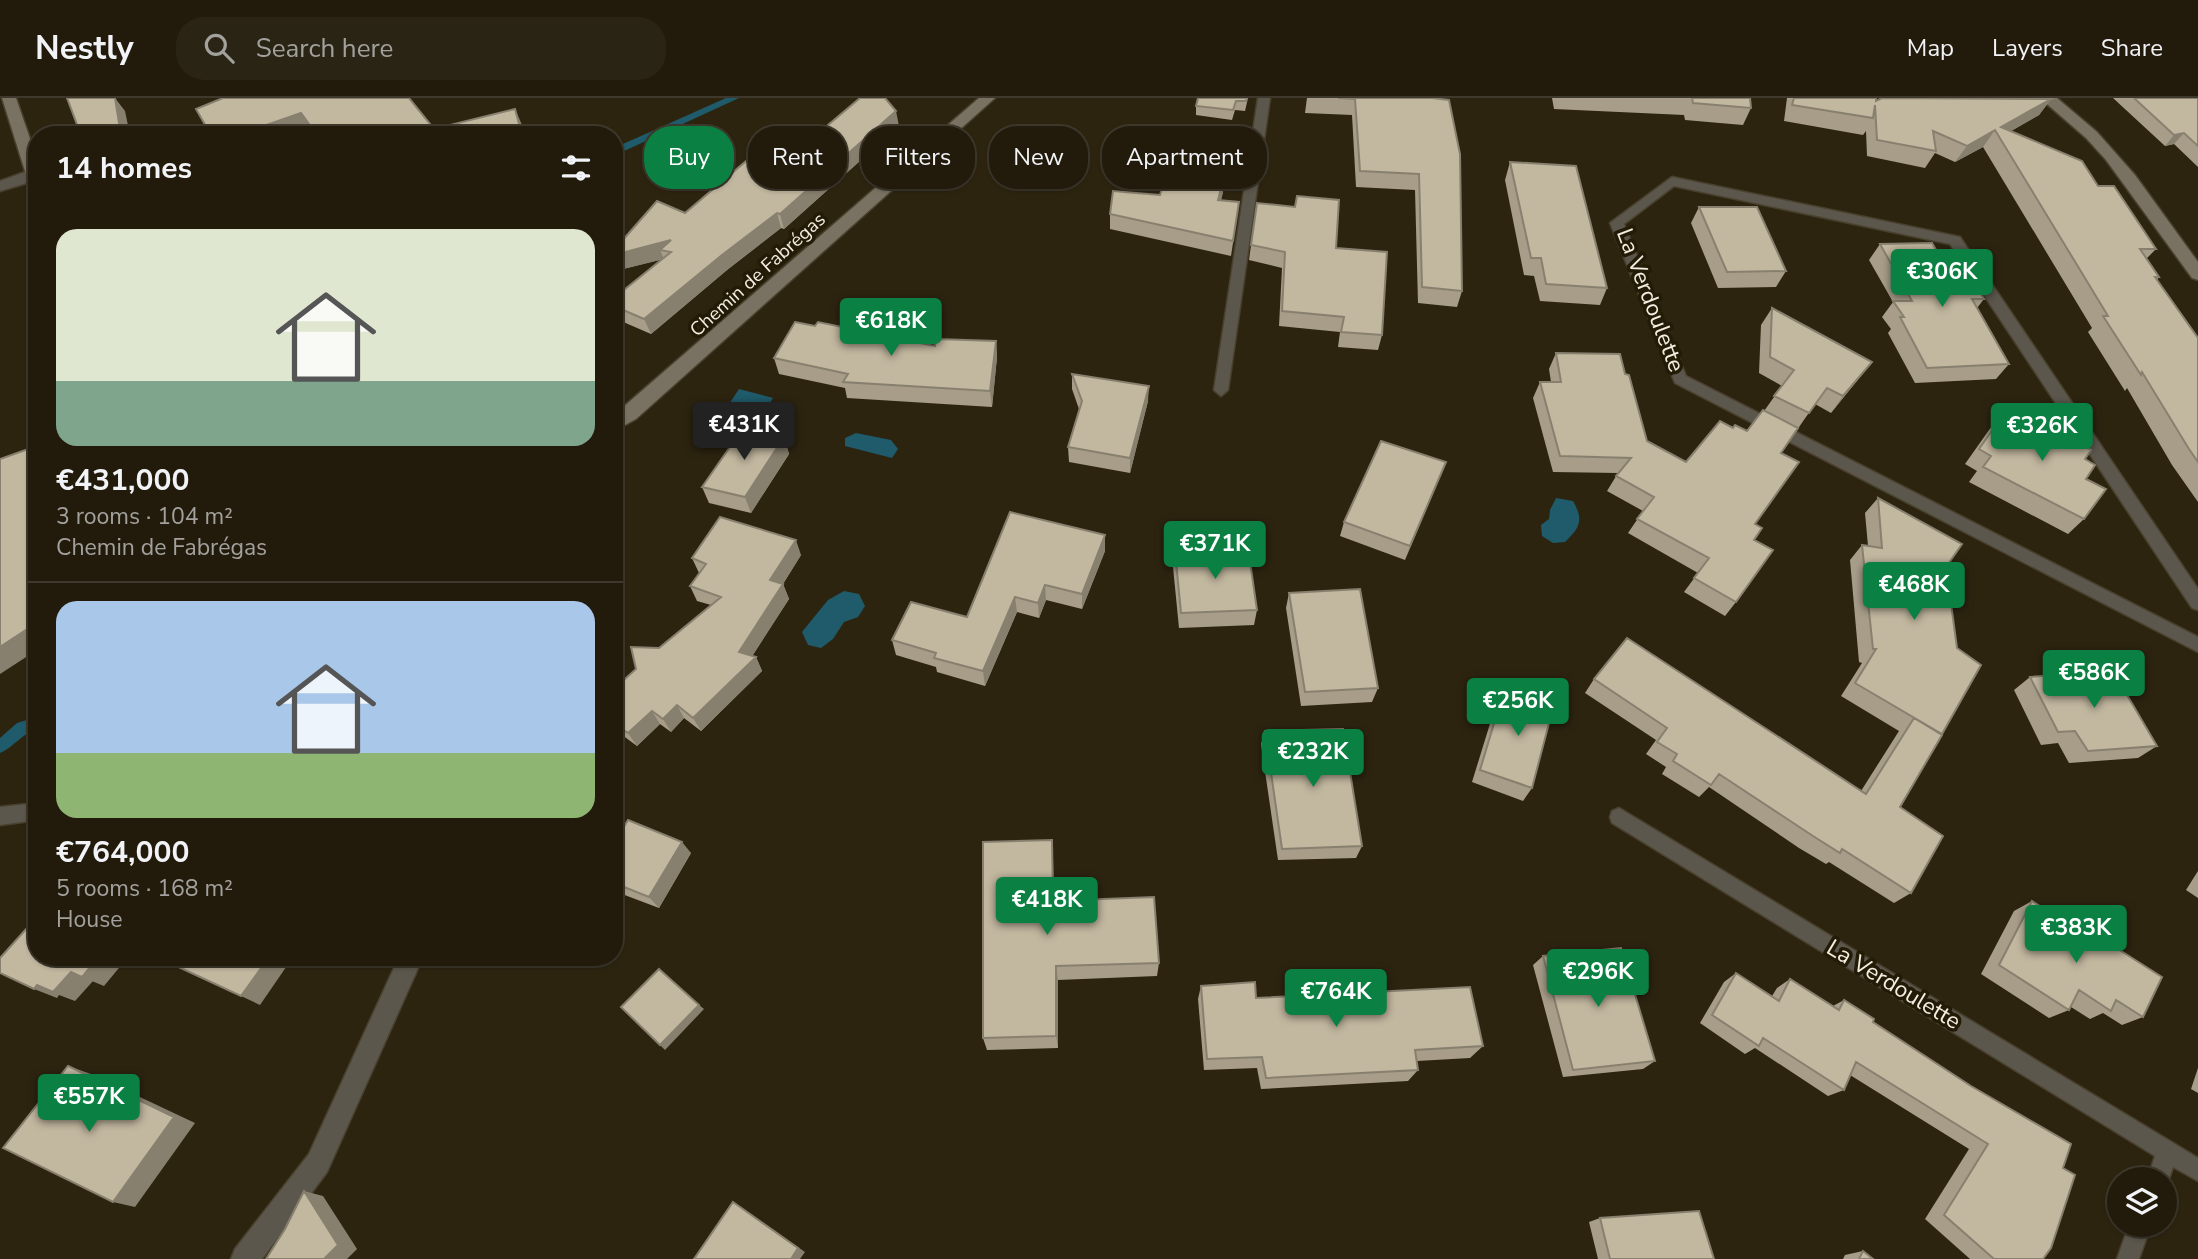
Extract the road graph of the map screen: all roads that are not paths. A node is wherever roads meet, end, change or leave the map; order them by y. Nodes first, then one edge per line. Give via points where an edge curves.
1 (9, 98) edge
2 (988, 98) edge
3 (1264, 98) edge
4 (2047, 98) edge
5 (28, 158) edge
6 (28, 181) edge
7 (0, 186) edge
8 (2198, 274) edge
9 (1220, 390) dead end
10 (623, 418) edge
11 (2198, 603) edge
12 (2198, 645) edge
13 (28, 812) edge
14 (0, 816) edge
15 (1619, 817) dead end
16 (407, 966) edge
17 (2168, 1151) junction
18 (2162, 1167) edge
19 (2198, 1170) edge
20 (2136, 1237) edge
21 (245, 1259) edge
22 (2128, 1259) edge

1 - 5 street
2 - 10 street, Chemin de Fabrégas
3 - 9 lane
4 - 8 street via 2100,141
6 - 7 street
11 - 12 lane, La Verdoulette via 1955,240 1672,181 1617,223 1680,379
13 - 14 lane
15 - 17 lane, La Verdoulette
16 - 21 street via 318,1163
17 - 18 lane
17 - 19 lane, La Verdoulette
20 - 22 lane

